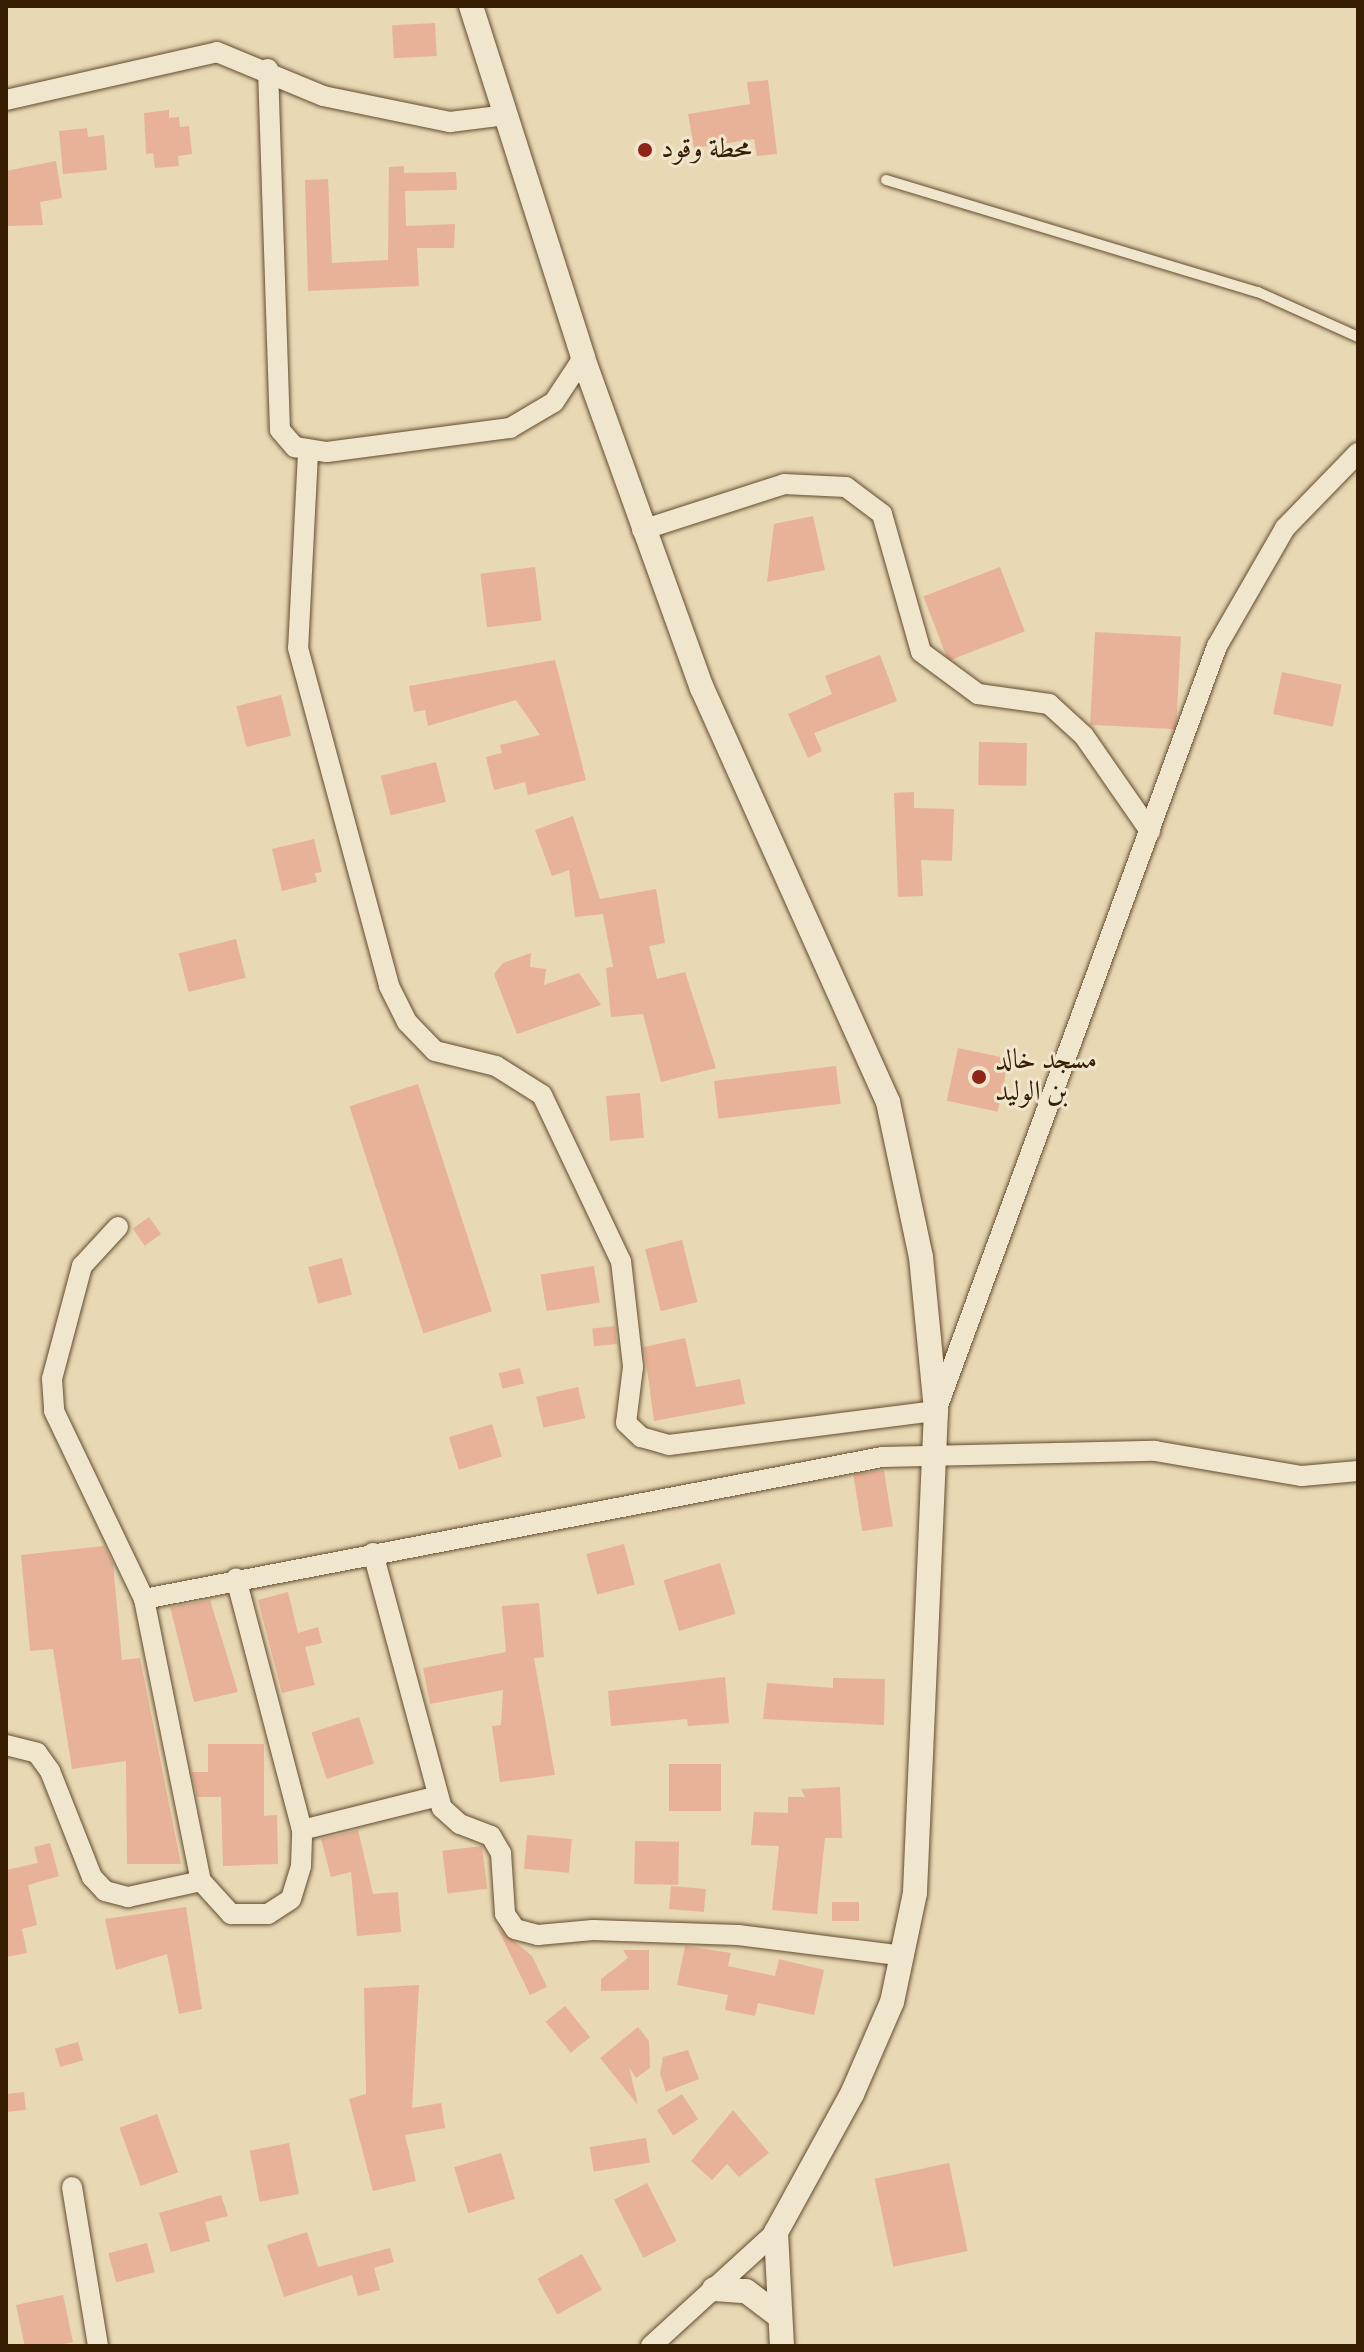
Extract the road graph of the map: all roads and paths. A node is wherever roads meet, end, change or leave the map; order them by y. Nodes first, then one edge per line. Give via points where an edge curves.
1 (471, 6) edge
2 (268, 69) junction
3 (6, 100) edge
4 (506, 115) junction
5 (886, 180) dead end
6 (1358, 337) edge
7 (583, 358) junction
8 (308, 453) junction
9 (1358, 453) edge
10 (642, 530) junction
11 (1150, 831) junction
12 (118, 1227) dead end
13 (936, 1411) junction
14 (934, 1452) junction
15 (1358, 1471) edge
16 (373, 1553) junction
17 (236, 1578) junction
18 (144, 1599) junction
19 (6, 1745) edge
20 (438, 1796) junction
21 (302, 1830) junction
22 (201, 1881) junction
23 (904, 1956) junction
24 (72, 2187) dead end
25 (776, 2232) junction
26 (714, 2289) junction
27 (778, 2315) junction
28 (98, 2346) edge
29 (651, 2346) edge
30 (782, 2346) edge

1 - 4 street
2 - 3 street via 217,52
2 - 4 street via 323,96 450,122
2 - 8 street via 280,430
4 - 7 street
5 - 6 lane via 1258,292
7 - 8 street via 554,402 532,420
7 - 10 street
8 - 13 street via 298,648 389,986 407,1022 435,1051 496,1066 542,1095 554,1117 621,1261 633,1367 626,1423 641,1437 669,1445
9 - 11 street via 1285,528 1244,591 1217,646
10 - 11 street via 784,484 846,487 882,514 921,652 978,694 1049,704 1084,736
10 - 13 street via 702,688 888,1102 921,1257
11 - 13 street
12 - 18 street via 82,1266 52,1379 54,1411
13 - 14 street
14 - 15 street via 1155,1451 1302,1476
14 - 16 street via 831,1463
14 - 23 street via 915,1893
16 - 17 street
16 - 20 street
17 - 18 street
17 - 21 street
18 - 22 street
19 - 22 street via 37,1753 50,1771 92,1877 105,1891 128,1897
20 - 21 street
20 - 23 street via 448,1815 491,1836 501,1853 505,1914 515,1929 538,1935 593,1930 738,1935
21 - 22 street via 301,1866 291,1899 268,1914 231,1914
23 - 25 street via 892,2002 852,2094
24 - 28 street
25 - 26 street
25 - 27 street
26 - 27 street via 746,2291
26 - 29 street
27 - 30 street

